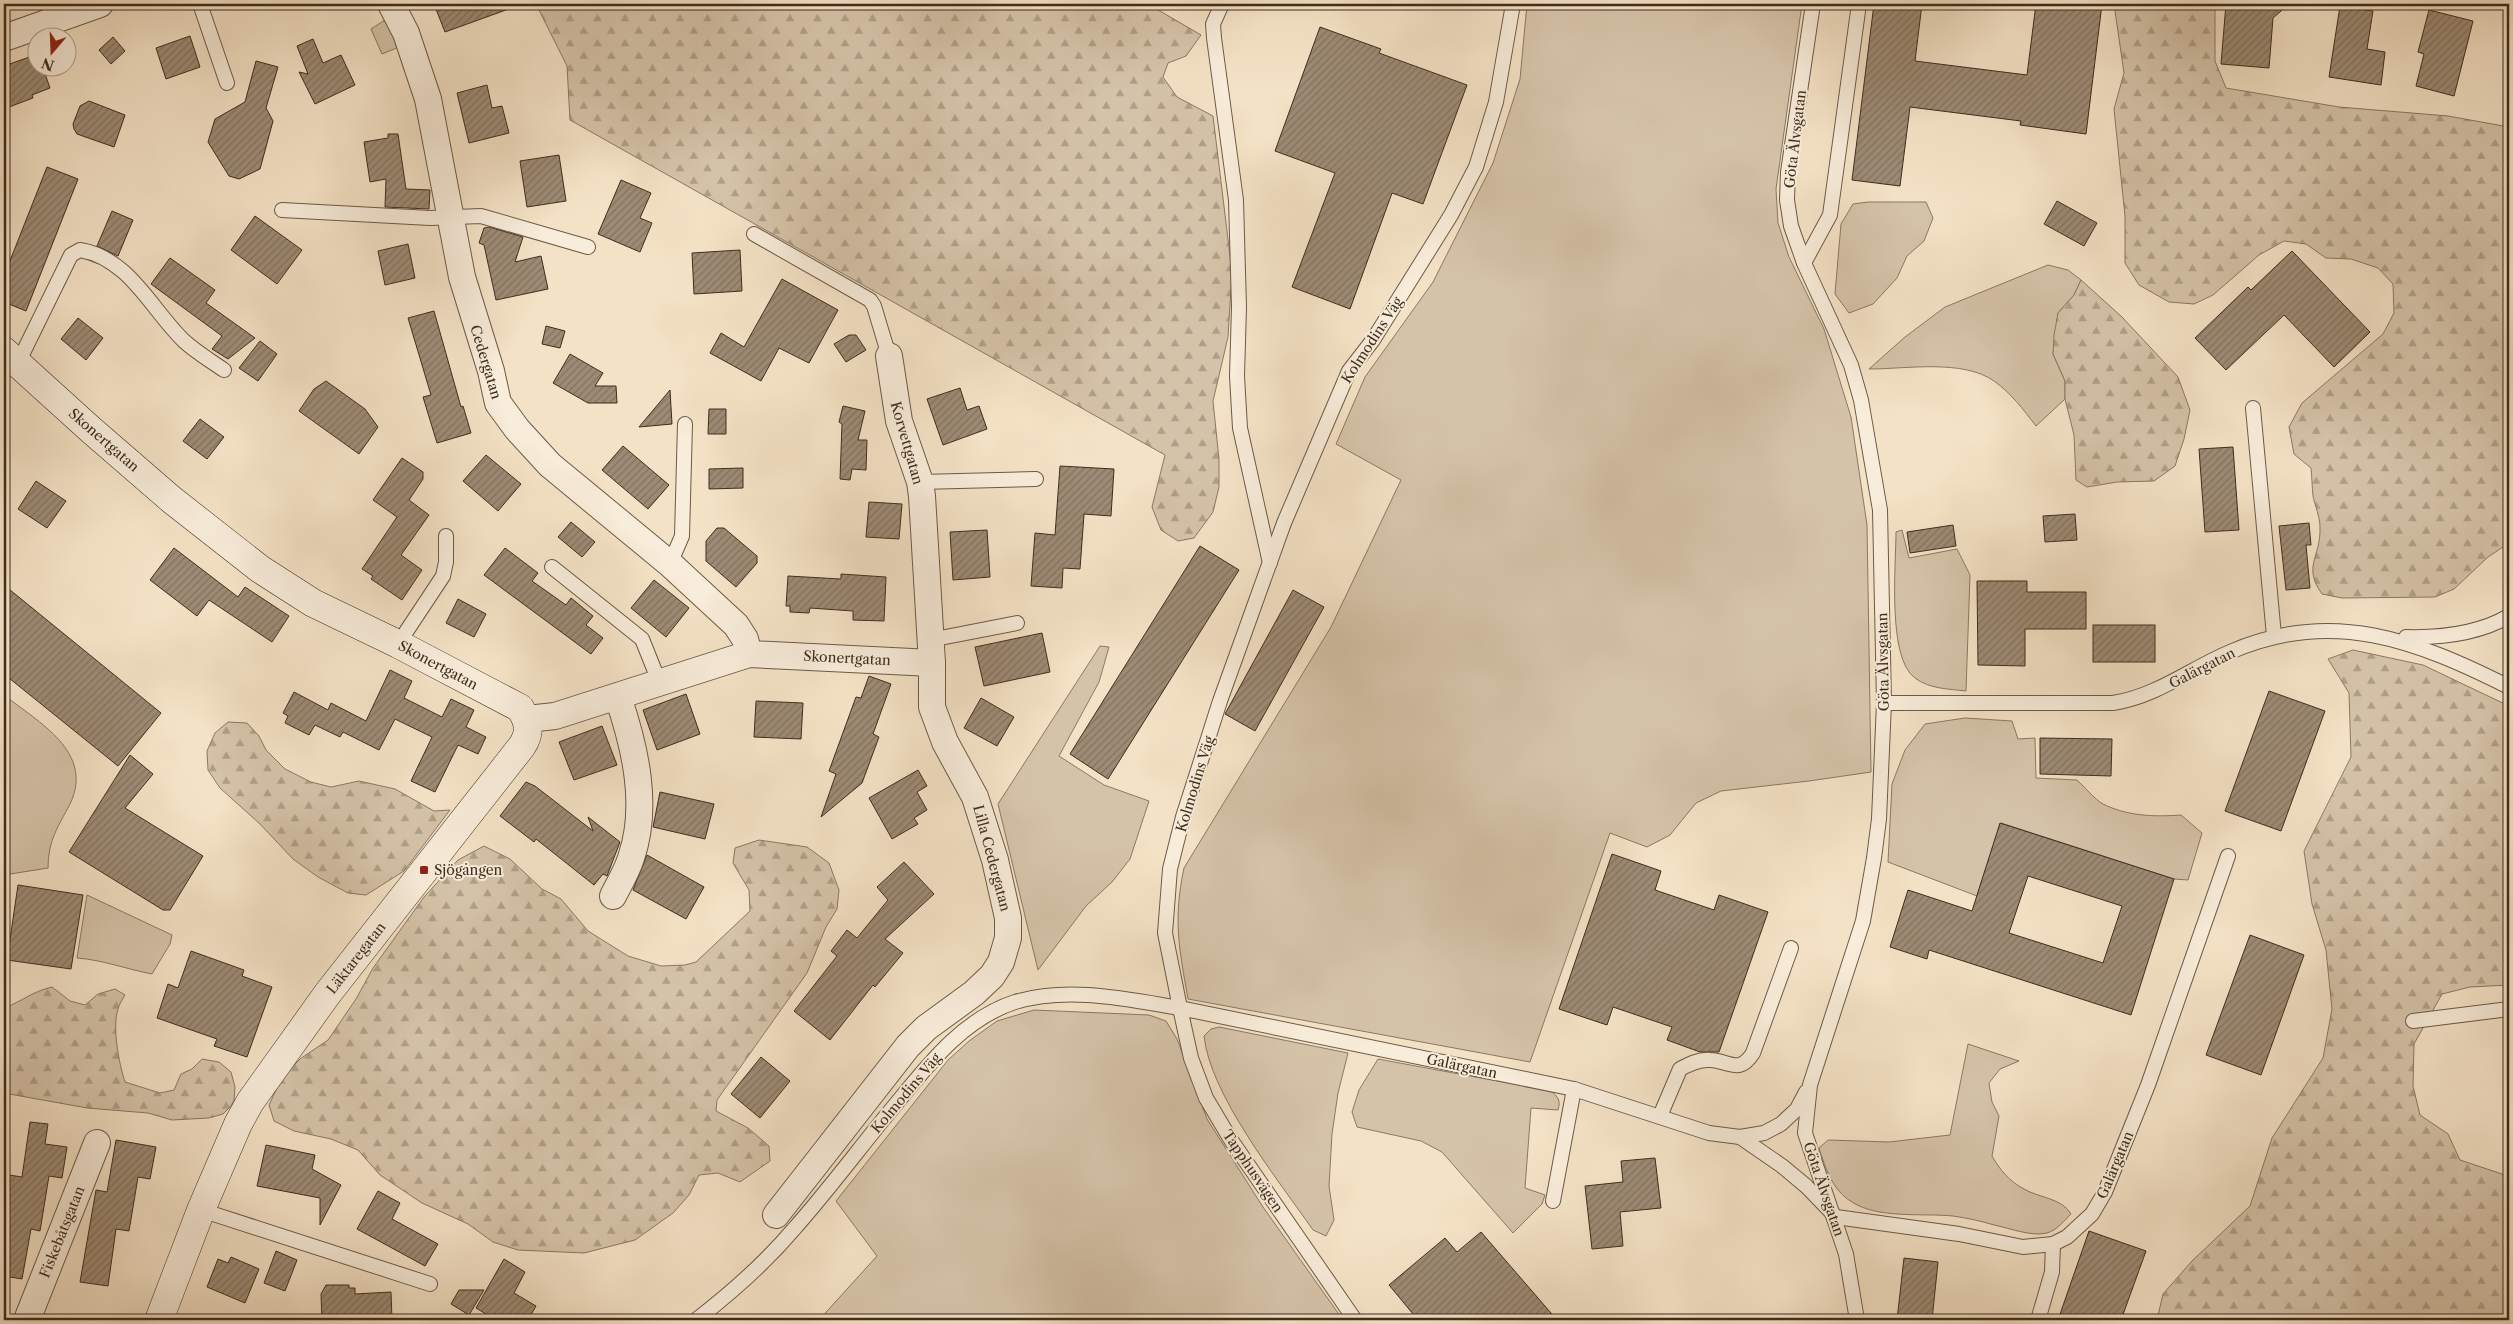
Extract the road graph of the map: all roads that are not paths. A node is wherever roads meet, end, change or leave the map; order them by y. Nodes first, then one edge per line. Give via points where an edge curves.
1 (100, 4) edge
2 (200, 4) edge
3 (391, 4) edge
4 (1222, 4) edge
5 (1513, 4) edge
6 (1813, 4) edge
7 (1859, 4) edge
8 (4, 38) edge
9 (227, 83) dead end
10 (282, 210) dead end
11 (450, 217) junction
12 (754, 234) dead end
13 (588, 247) dead end
14 (1804, 262) junction
15 (888, 356) joint
16 (11, 357) edge
17 (224, 370) dead end
18 (2253, 408) dead end
19 (686, 424) dead end
20 (1036, 479) dead end
21 (920, 482) junction
22 (446, 536) dead end
23 (670, 564) junction
24 (1270, 564) junction
25 (552, 567) dead end
26 (2509, 616) edge
27 (1017, 623) dead end
28 (2274, 636) junction
29 (2389, 637) junction
30 (398, 644) junction
31 (931, 651) junction
32 (749, 654) junction
33 (660, 684) junction
34 (2509, 687) edge
35 (618, 696) junction
36 (1884, 703) junction
37 (527, 719) junction
38 (2228, 856) dead end
39 (613, 896) dead end
40 (1791, 948) dead end
41 (1180, 1008) junction
42 (2509, 1010) edge
43 (2413, 1021) dead end
44 (1810, 1085) junction
45 (1574, 1089) junction
46 (1660, 1116) junction
47 (1740, 1137) junction
48 (97, 1143) dead end
49 (1553, 1201) dead end
50 (202, 1210) junction
51 (776, 1216) dead end
52 (1836, 1217) junction
53 (2053, 1244) junction
54 (430, 1284) dead end
55 (27, 1320) edge
56 (159, 1320) edge
57 (696, 1320) edge
58 (1355, 1320) edge
59 (1857, 1320) edge
60 (2038, 1320) edge

1 - 8 street
2 - 9 lane
3 - 11 street, Cedergatan via 406,33 428,99
4 - 24 lane via 1213,24 1236,200 1240,428
5 - 24 lane, Kolmodins Väg via 1496,102 1476,166 1427,254 1373,340 1348,371
6 - 14 lane, Göta Älvsgatan via 1788,172 1791,226
7 - 14 lane via 1830,215
10 - 11 lane
11 - 13 lane via 481,216
11 - 23 street, Cedergatan via 462,277 498,403 516,429 550,465
12 - 15 lane, Korvettgatan via 870,300
14 - 36 lane, Göta Älvsgatan via 1839,335 1861,400 1880,510
15 - 21 street, Korvettgatan via 899,421
16 - 17 lane, Skonertgatan via 71,255 80,250 98,254 120,268 184,341
16 - 30 street, Skonertgatan via 90,430 260,570 313,603
18 - 28 lane
19 - 23 lane via 682,536
20 - 21 lane
21 - 31 street, Korvettgatan
22 - 30 lane via 443,576
23 - 32 street, Cedergatan via 736,625
24 - 41 lane, Kolmodins Väg via 1220,701 1183,817 1170,870 1165,933
25 - 33 lane via 642,639
26 - 29 lane via 2488,626 2437,638
27 - 31 lane
28 - 29 lane, Galärgatan via 2348,632
28 - 36 lane, Galärgatan via 2231,651 2135,699 2113,703
29 - 34 lane, Galärgatan via 2460,662
30 - 37 street, Skonertgatan via 520,708
31 - 32 street, Skonertgatan
31 - 51 street, Lilla Cedergatan via 932,707 936,725 975,797 995,860 1008,918 1006,948 992,976 908,1046
32 - 33 street, Skonertgatan
33 - 35 street, Skonertgatan
35 - 37 street, Skonertgatan via 555,716
35 - 39 street via 631,736 640,812 631,859
36 - 44 lane, Göta Älvsgatan via 1879,819 1870,887 1857,942
37 - 50 street, Läktaregatan via 529,735 522,746 268,1074 238,1124
38 - 53 lane, Galärgatan via 2148,1085 2105,1192 2092,1214 2067,1237
40 - 46 lane via 1748,1061 1739,1066 1712,1060 1699,1061 1680,1069
41 - 45 lane, Galärgatan
41 - 57 lane, Kolmodins Väg via 1103,996 1066,995 1015,1002 985,1015 936,1055 793,1231 748,1278
41 - 58 lane, Tapphusvägen via 1191,1058 1206,1098 1231,1140
42 - 43 lane
44 - 47 lane, Galärgatan via 1797,1109 1781,1124 1764,1133
44 - 52 lane, Göta Älvsgatan via 1805,1134
45 - 46 lane, Galärgatan
45 - 49 lane
46 - 47 lane, Galärgatan via 1709,1134
47 - 52 lane, Galärgatan via 1806,1186
48 - 55 street, Fiskebåtsgatan
50 - 54 lane
50 - 56 street, Läktaregatan
52 - 53 lane, Galärgatan via 1959,1234 2023,1247
52 - 59 lane, Göta Älvsgatan
53 - 60 lane via 2052,1272

